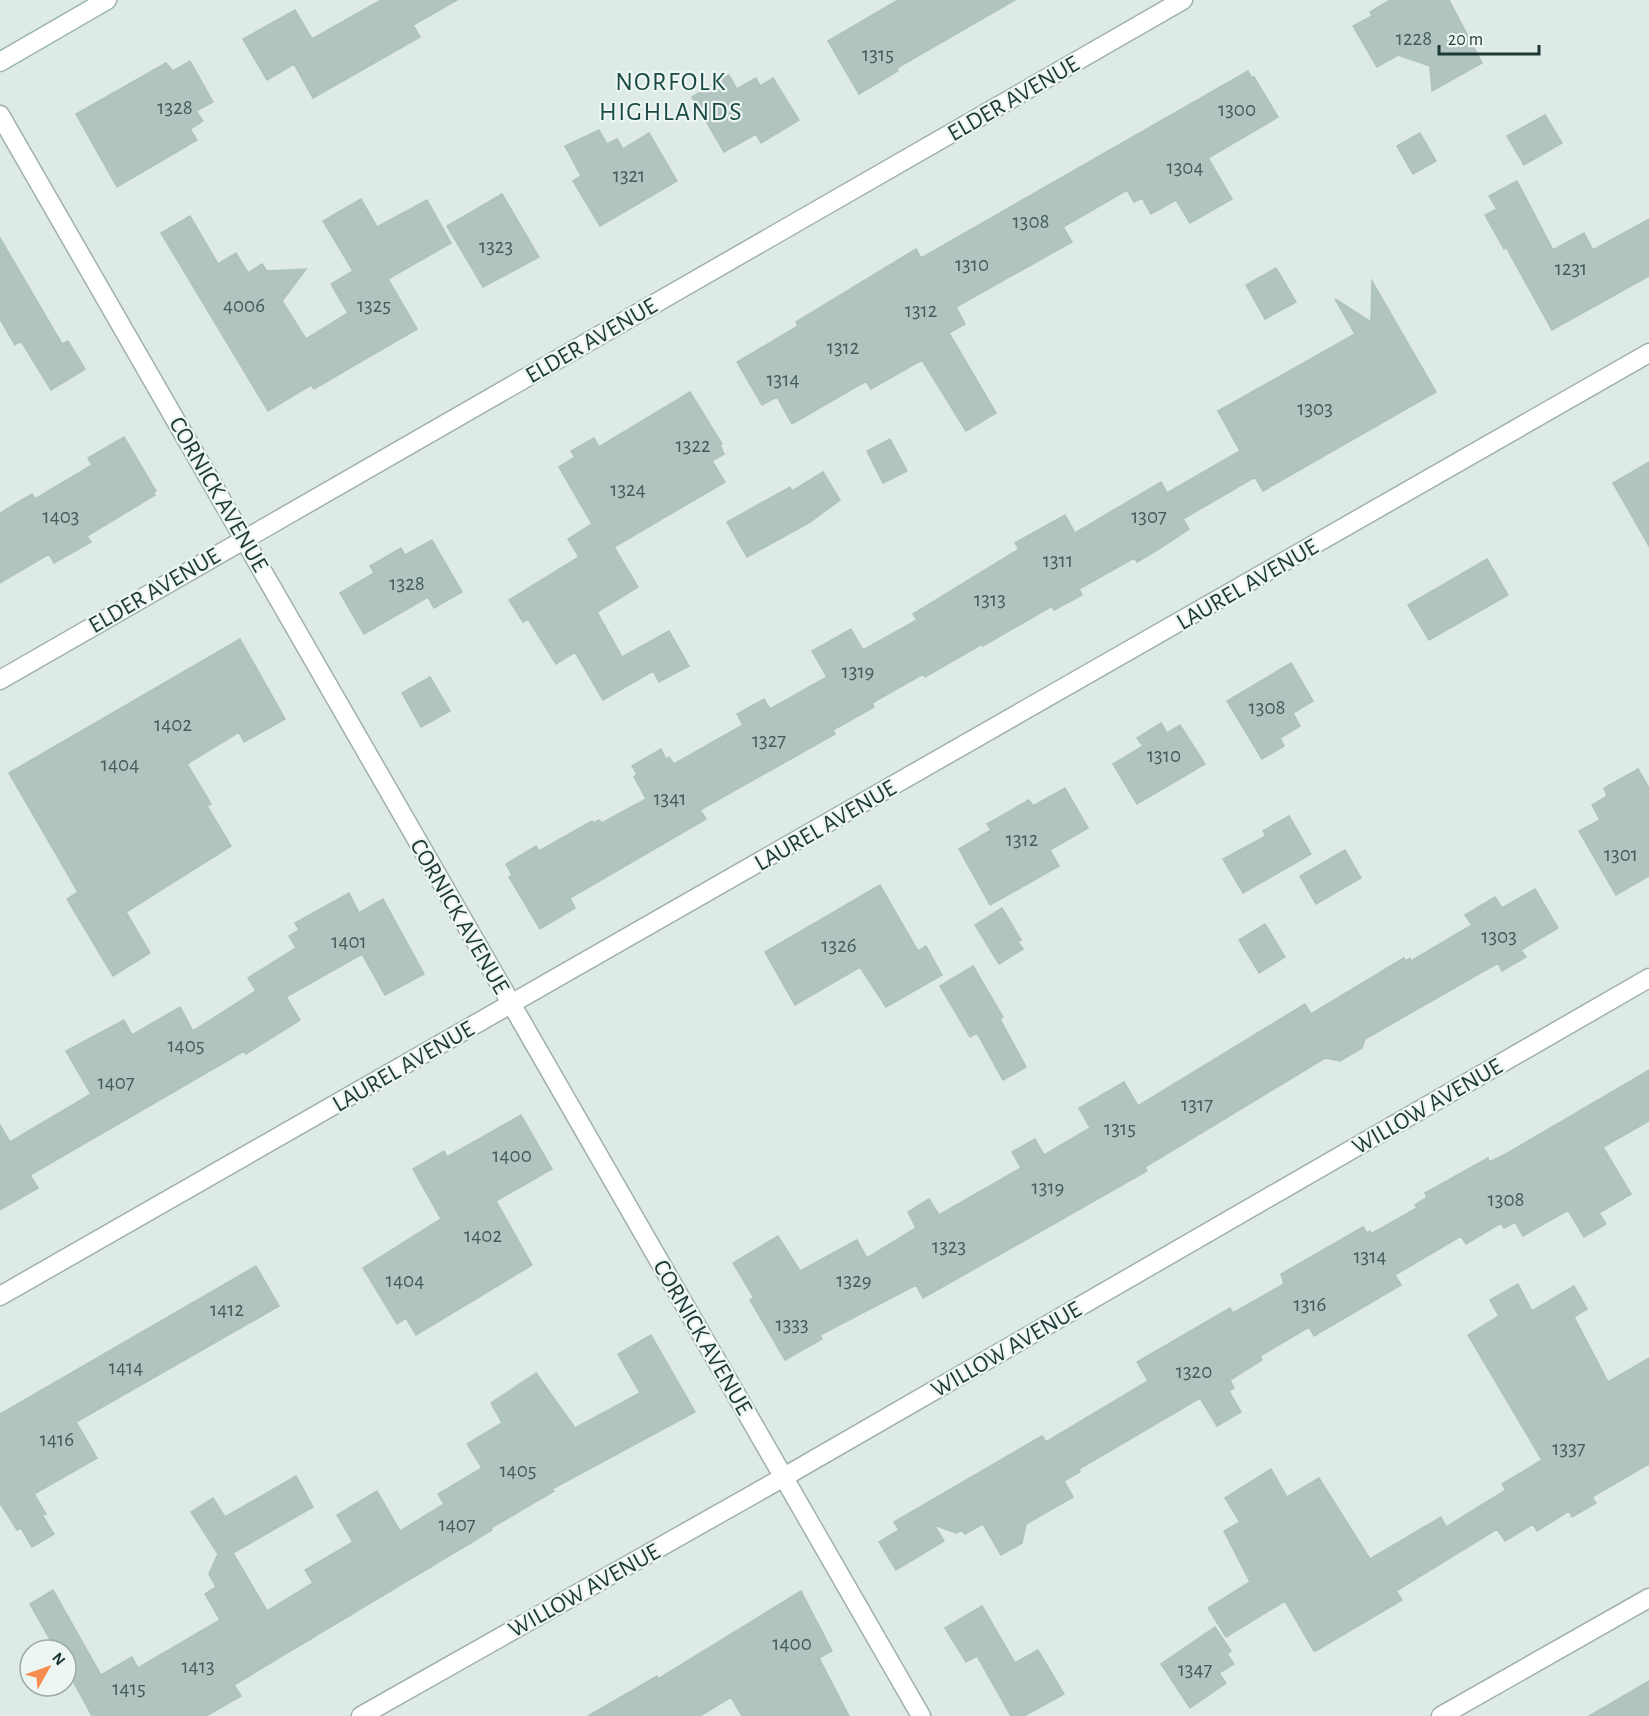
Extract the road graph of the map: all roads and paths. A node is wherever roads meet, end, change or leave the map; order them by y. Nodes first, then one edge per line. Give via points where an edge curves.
1 (107, 0) edge
2 (1183, 0) edge
3 (0, 62) edge
4 (0, 115) edge
5 (1649, 353) edge
6 (245, 539) junction
7 (0, 680) edge
8 (1649, 978) edge
9 (510, 1004) junction
10 (0, 1296) edge
11 (784, 1477) junction
12 (1649, 1598) edge
13 (361, 1716) edge
14 (921, 1716) edge
15 (1441, 1716) edge

1 - 3 street
2 - 6 street, ELDER AVENUE
4 - 6 street, CORNICK AVENUE
5 - 9 street, LAUREL AVENUE
6 - 7 street, ELDER AVENUE
6 - 9 street, CORNICK AVENUE
8 - 11 street, WILLOW AVENUE
9 - 10 street, LAUREL AVENUE
9 - 11 street, CORNICK AVENUE
11 - 13 street, WILLOW AVENUE
11 - 14 street, CORNICK AVENUE
12 - 15 street

